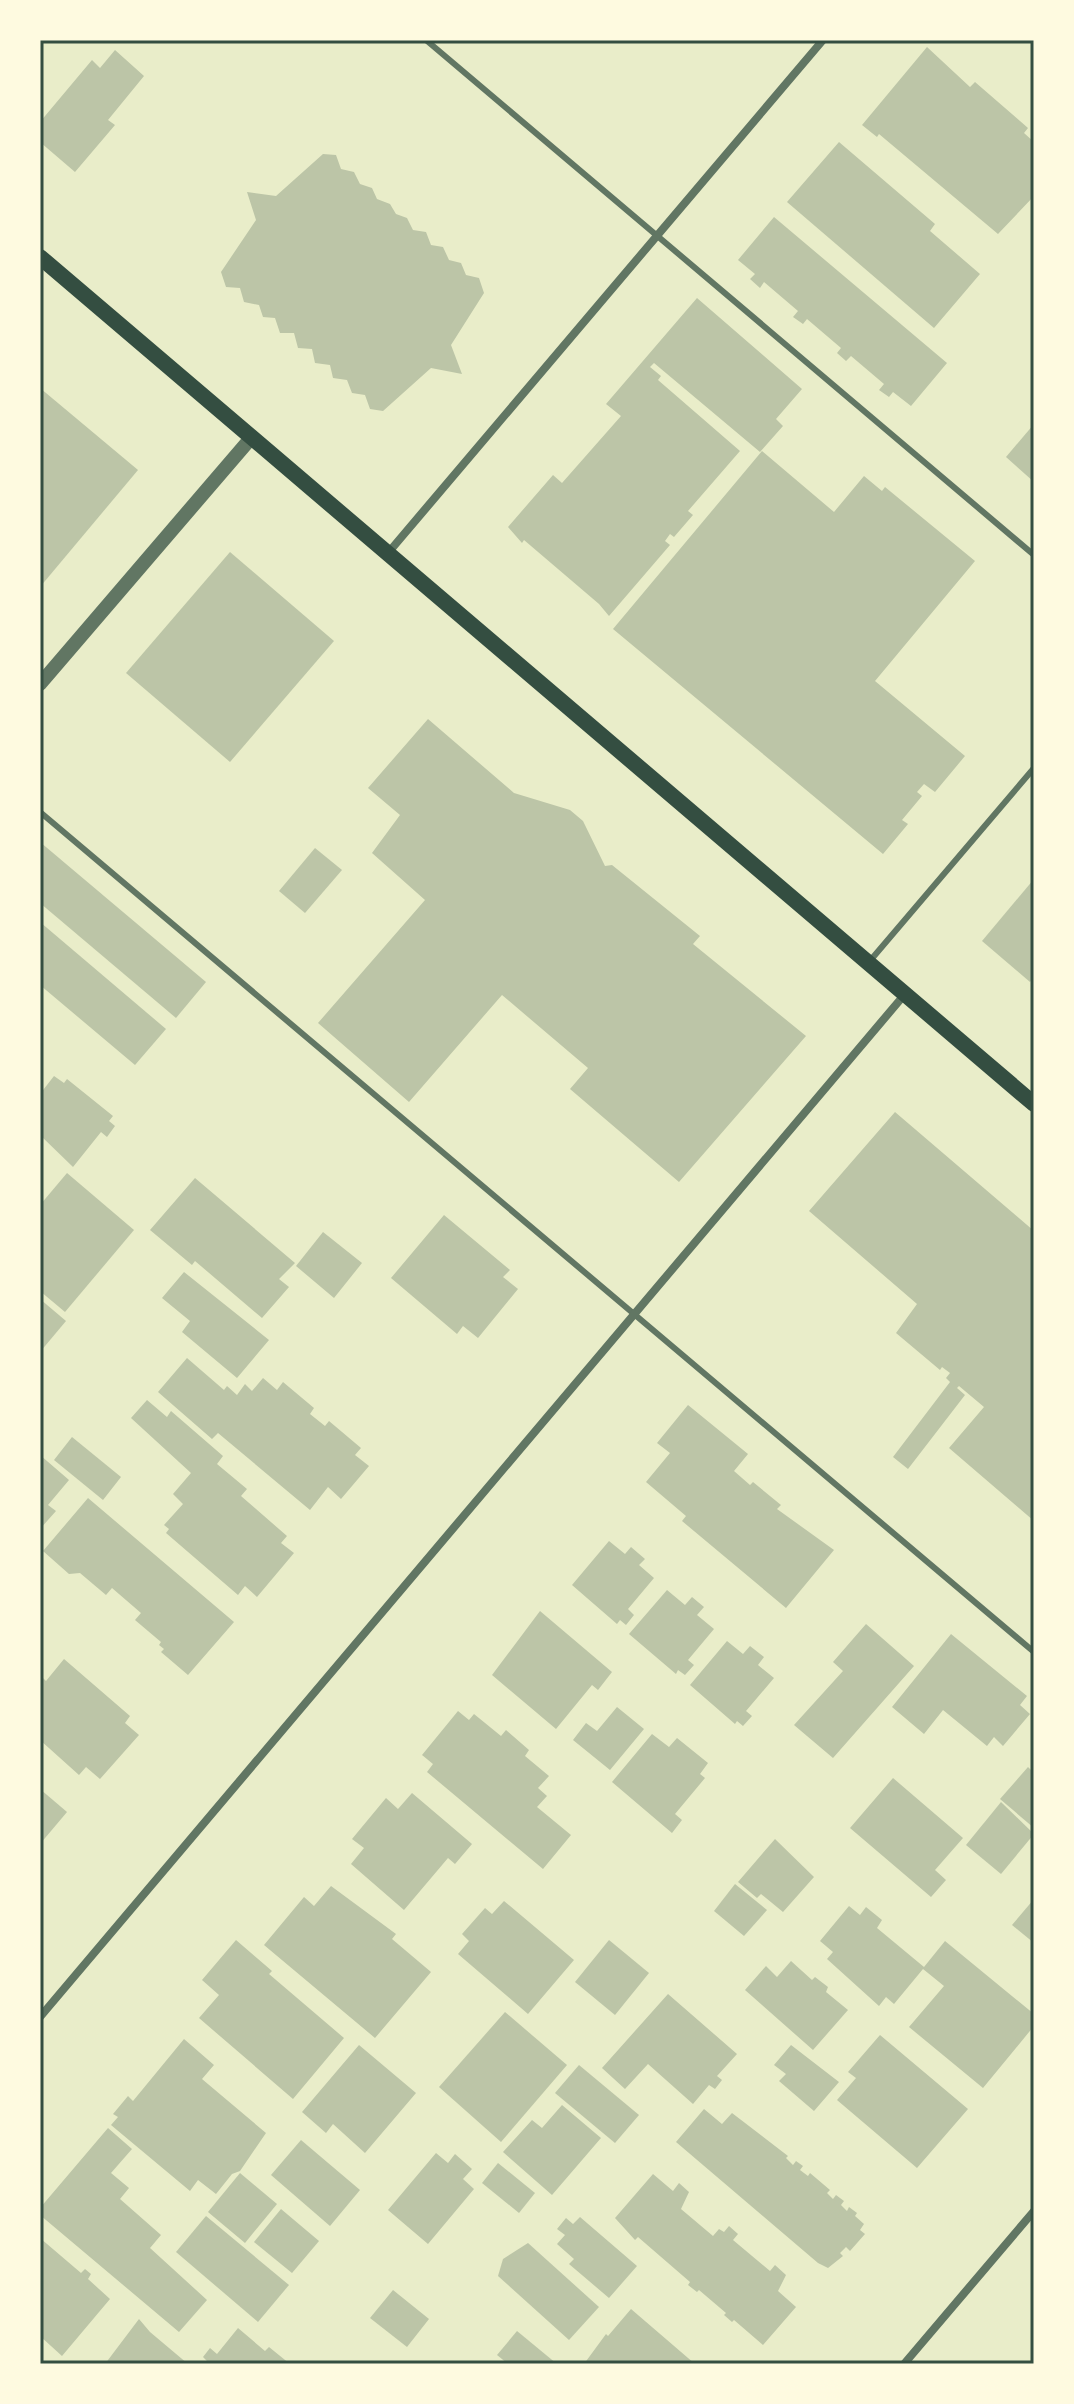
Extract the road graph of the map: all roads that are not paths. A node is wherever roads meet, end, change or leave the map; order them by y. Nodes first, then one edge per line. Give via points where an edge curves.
1 (426, 40) edge
2 (823, 40) edge
3 (658, 235) junction
4 (40, 257) edge
5 (251, 438) junction
6 (388, 554) junction
7 (1034, 555) edge
8 (40, 684) edge
9 (1034, 768) edge
10 (40, 812) edge
11 (869, 962) junction
12 (905, 994) junction
13 (1034, 1104) edge
14 (632, 1315) junction
15 (1034, 1652) edge
16 (40, 2017) edge
17 (1034, 2211) edge
18 (904, 2364) edge

1 - 3 lane
2 - 3 street
3 - 6 street
3 - 7 lane
4 - 5 main road
5 - 6 main road
5 - 8 street
6 - 11 main road
9 - 11 lane
10 - 14 lane
11 - 12 main road
12 - 13 main road
12 - 14 street
14 - 15 lane
14 - 16 street
17 - 18 street

